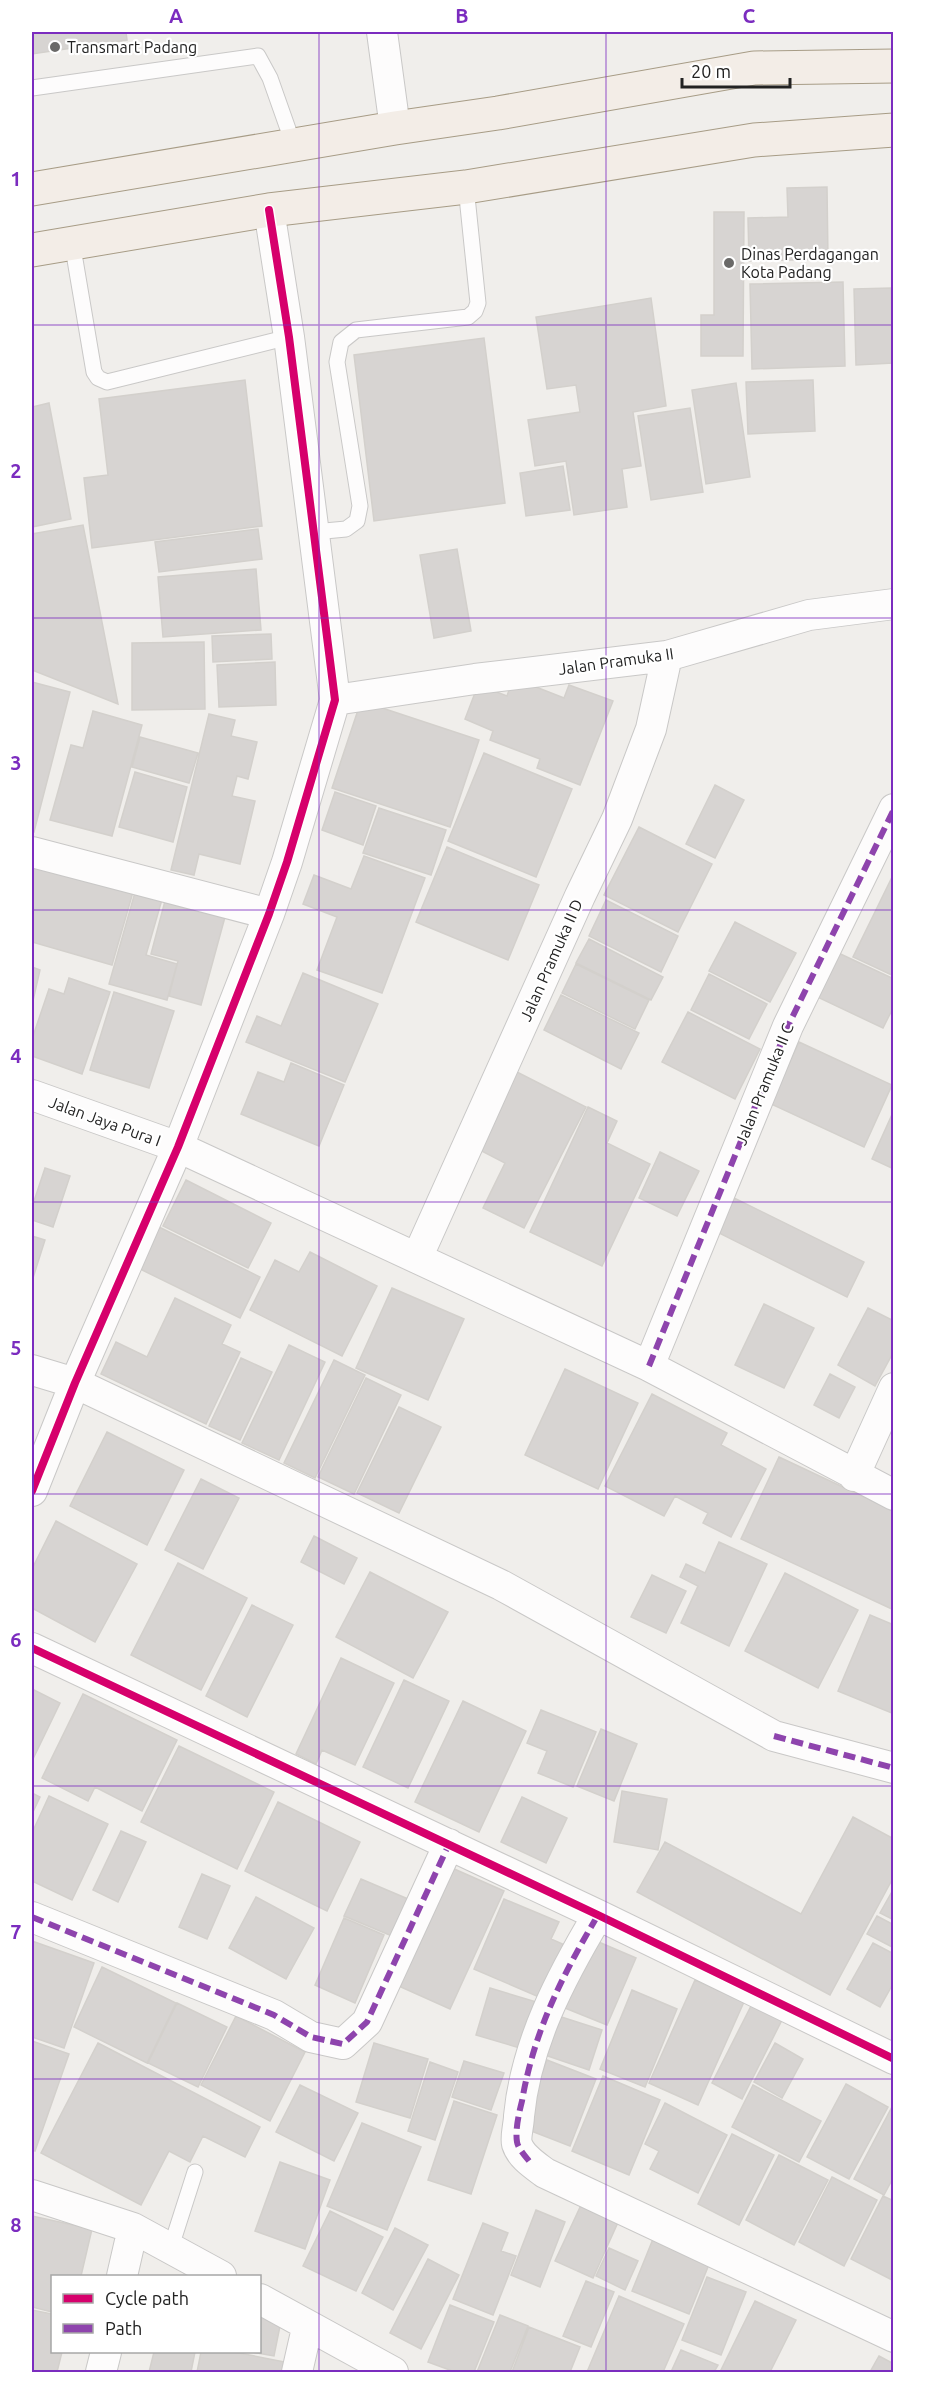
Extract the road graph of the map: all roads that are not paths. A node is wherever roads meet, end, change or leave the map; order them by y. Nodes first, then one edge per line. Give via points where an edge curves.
1 (382, 32) edge
2 (894, 66) edge
3 (32, 88) edge
4 (395, 128) junction
5 (894, 130) edge
6 (294, 146) junction
7 (466, 187) junction
8 (32, 189) edge
9 (270, 210) junction
10 (72, 242) junction
11 (32, 250) edge
12 (289, 337) junction
13 (314, 532) junction
14 (894, 604) edge
15 (667, 656) junction
16 (335, 700) junction
17 (894, 809) edge
18 (32, 852) edge
19 (269, 914) junction
20 (32, 1095) edge
21 (178, 1147) junction
22 (417, 1258) junction
23 (649, 1366) junction
24 (32, 1370) edge
25 (75, 1383) junction
26 (894, 1388) edge
27 (854, 1476) junction
28 (32, 1491) edge
29 (894, 1496) edge
30 (32, 1648) edge
31 (894, 1768) edge
32 (449, 1844) junction
33 (598, 1916) junction
34 (32, 1917) edge
35 (894, 2059) edge
36 (195, 2172) dead end
37 (32, 2195) edge
38 (133, 2228) junction
39 (171, 2247) junction
40 (122, 2275) edge
41 (218, 2275) edge
42 (261, 2300) edge
43 (308, 2328) junction
44 (894, 2337) edge
45 (106, 2353) edge
46 (101, 2373) edge
47 (297, 2373) edge
48 (393, 2373) edge

1 - 4 street
2 - 4 main road via 754,68
3 - 6 lane via 258,56
4 - 6 main road
5 - 7 main road via 754,140
6 - 8 main road
7 - 9 main road
7 - 13 lane via 478,303 475,312 468,317 356,330 341,342 337,362 360,506 357,521 346,529
9 - 10 main road
9 - 12 street
10 - 11 main road
10 - 12 lane via 94,372 107,382
12 - 13 street
13 - 16 street
14 - 15 street, Jalan Pramuka II via 809,615
15 - 16 street, Jalan Pramuka II
15 - 22 street, Jalan Pramuka II D via 651,729 617,819
16 - 19 street
17 - 23 street, Jalan Pramuka II C via 788,1026
18 - 19 street
19 - 21 street
20 - 21 street, Jalan Jaya Pura I
21 - 22 street, Jalan Jaya Pura I
21 - 25 street
22 - 23 street, Jalan Jaya Pura I
23 - 27 street, Jalan Jaya Pura I
24 - 25 street
25 - 28 street
25 - 31 street via 501,1586 774,1736
26 - 27 street
27 - 29 street, Jalan Jaya Pura I
30 - 32 street
32 - 33 street
32 - 34 street via 367,2022 344,2044 311,2037 274,2015
33 - 35 street
33 - 44 street via 541,2026 528,2064 517,2144 529,2161 545,2173
36 - 39 lane
37 - 38 street
38 - 39 street
38 - 40 street
39 - 41 street
42 - 43 street
43 - 47 street
43 - 48 street
45 - 46 street

